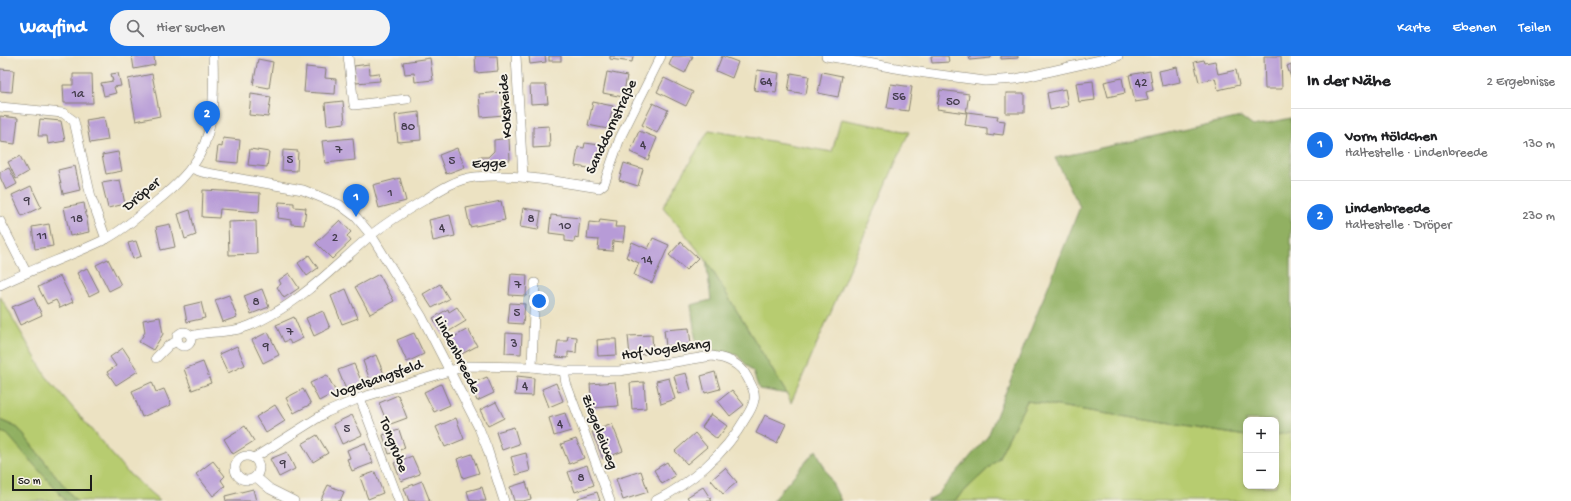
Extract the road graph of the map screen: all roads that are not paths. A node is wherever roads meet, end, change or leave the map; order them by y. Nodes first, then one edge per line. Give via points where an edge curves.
1 (213, 56) edge
2 (348, 56) edge
3 (516, 56) edge
4 (661, 56) edge
5 (826, 56) edge
6 (1118, 56) edge
7 (842, 57) edge
8 (407, 99) dead end
9 (0, 108) edge
10 (191, 168) junction
11 (523, 177) junction
12 (599, 188) joint
13 (0, 221) edge
14 (371, 235) junction
15 (106, 239) junction
16 (26, 272) junction
17 (536, 284) dead end
18 (0, 285) edge
19 (156, 358) dead end
20 (532, 367) junction
21 (450, 370) junction
22 (564, 371) junction
23 (360, 398) junction
24 (254, 458) junction
25 (256, 477) junction
26 (294, 501) edge
27 (399, 501) edge
28 (504, 501) edge
29 (610, 501) edge
30 (655, 501) edge

1 - 10 street, Dröper via 212,112 200,154
2 - 8 street via 354,105
3 - 11 street, Koksheide
4 - 12 street, Sanddornstraße via 620,138 604,184
5 - 7 street
6 - 7 street via 1016,79 985,80 925,73
9 - 15 street via 63,113 74,121 91,197
10 - 14 street, Lindenbreede via 303,190 340,205 356,217
10 - 15 street, Dröper via 134,221
11 - 12 street, Egge
11 - 14 street, Egge via 475,177 446,186
13 - 16 street
14 - 19 street, Egge via 313,287 272,315 250,326 190,336 190,343 187,345 183,346 178,341 169,345
14 - 21 street, Lindenbreede via 422,317
15 - 16 street, Dröper
16 - 18 street, Dröper
17 - 20 street
20 - 21 street, Hof Vogelsang via 466,366
20 - 22 street, Hof Vogelsang
21 - 23 street, Vogelsangsfeld
21 - 28 street, Lindenbreede via 482,435
22 - 29 street, Ziegeleiweg via 566,383
22 - 30 street, Hof Vogelsang via 619,371 712,356 727,358 746,374 754,389 755,399 737,434 705,468
23 - 24 street, Vogelsangsfeld via 327,412
23 - 27 street, Tongrube
24 - 25 street via 259,465
24 - 25 street, Vogelsangsfeld via 243,456 237,461 235,469 241,479 249,480
25 - 26 street via 270,489

